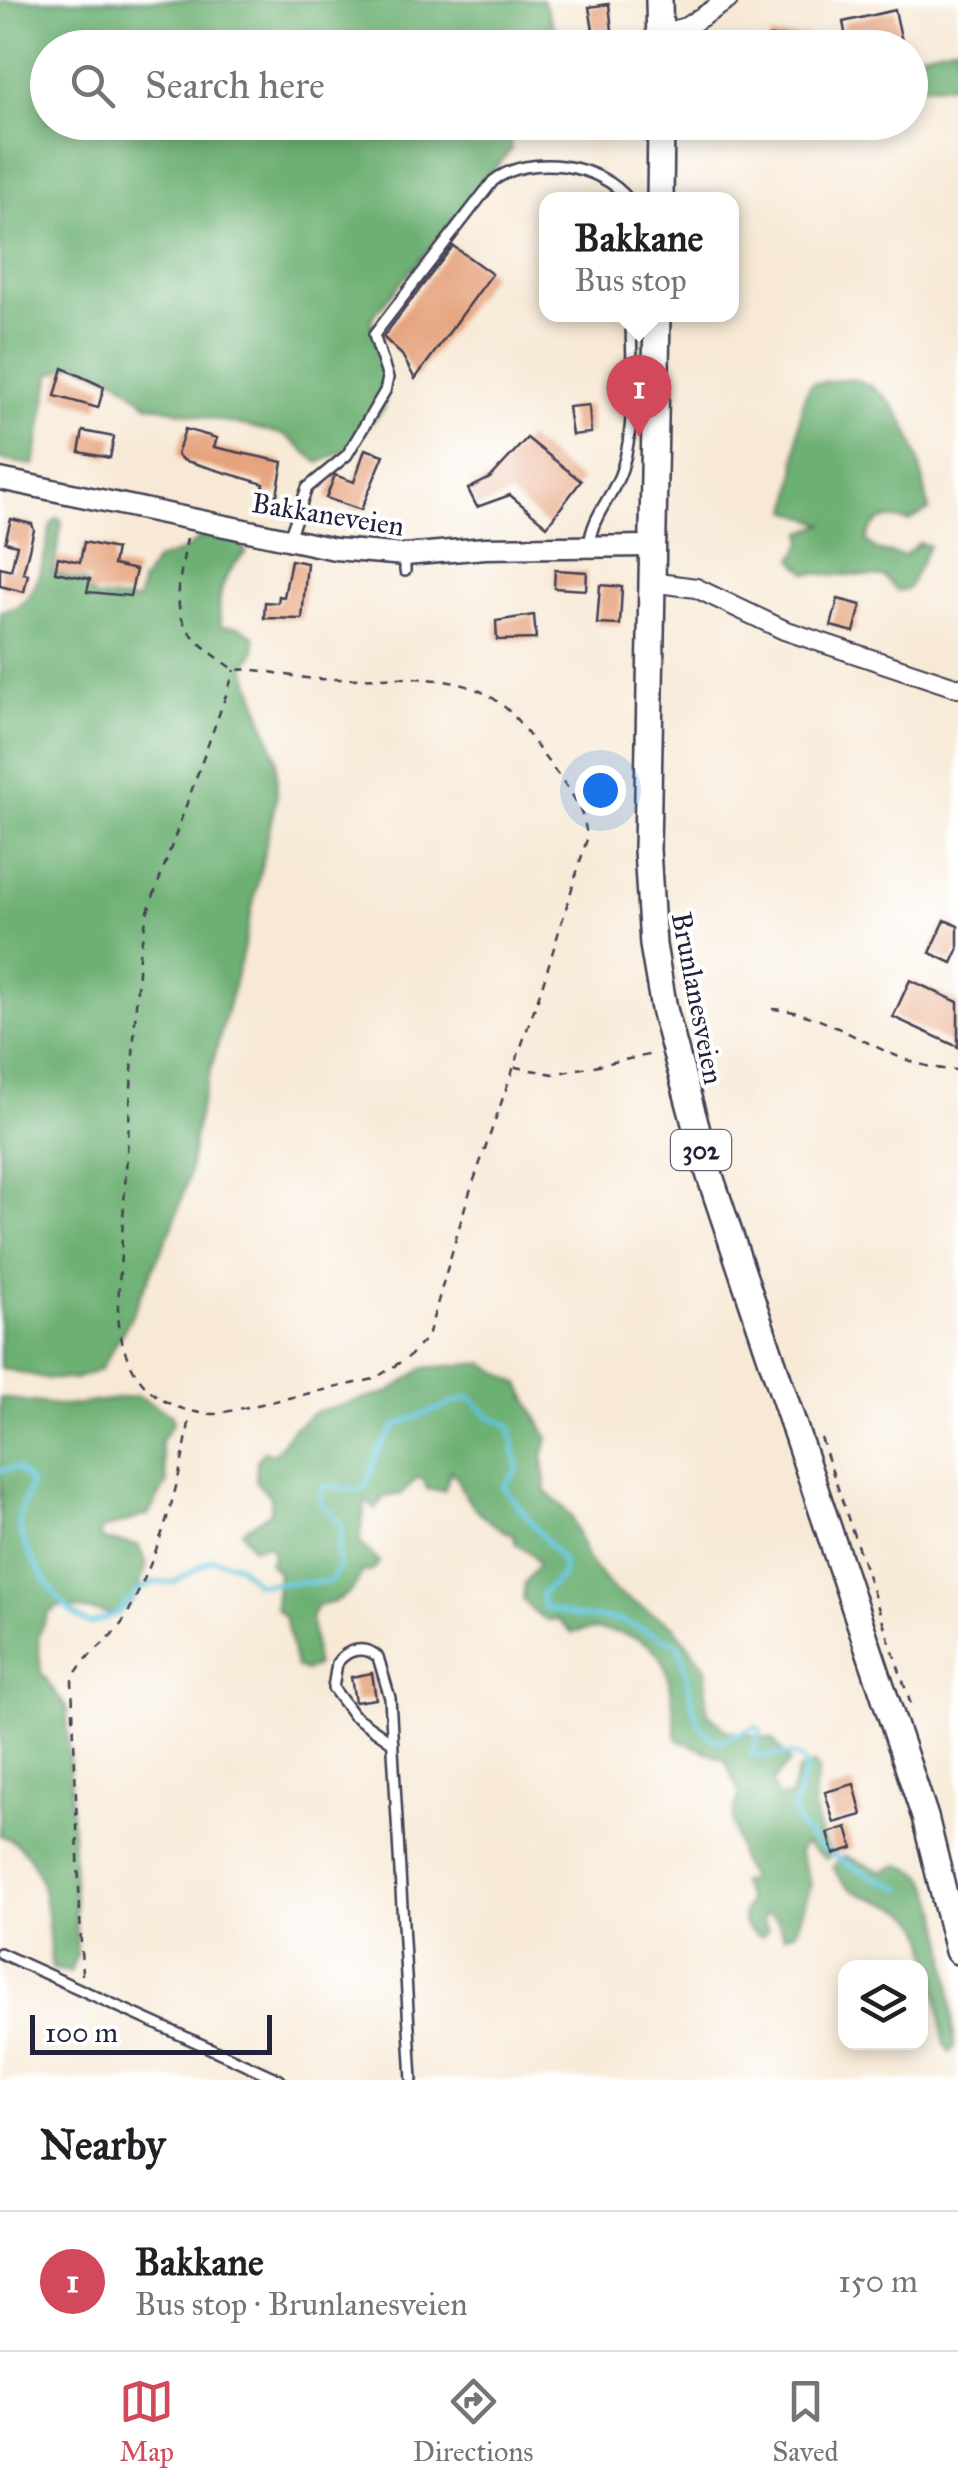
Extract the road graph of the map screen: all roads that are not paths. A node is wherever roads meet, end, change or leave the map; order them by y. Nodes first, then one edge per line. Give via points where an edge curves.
1 (658, 0) edge
2 (728, 0) edge
3 (659, 30) edge
4 (680, 30) edge
5 (661, 140) edge
6 (621, 192) edge
7 (660, 192) edge
8 (630, 322) edge
9 (657, 322) edge
10 (0, 479) edge
11 (289, 538) junction
12 (590, 546) junction
13 (652, 546) junction
14 (651, 582) junction
15 (958, 688) edge
16 (392, 1743) junction
17 (958, 1950) edge
18 (0, 1953) edge
19 (280, 2080) edge
20 (412, 2080) edge

1 - 3 main road
2 - 4 street
5 - 7 main road
6 - 11 lane via 564,167 516,169 493,182 374,335 388,378 384,390 347,455 306,488
8 - 12 lane via 625,459 594,518
9 - 13 main road, Brunlanesveien / 302
10 - 11 street, Bakkaneveien
11 - 12 street, Bakkaneveien via 405,563 484,548
12 - 13 street, Bakkaneveien
13 - 14 main road, Brunlanesveien / 302
14 - 15 street via 696,588 784,630
14 - 17 main road, Brunlanesveien / 302 via 648,897 672,1047 925,1817
16 - 16 lane via 384,1667 371,1651 350,1651 336,1664 333,1688 353,1715
16 - 20 lane
18 - 19 lane

